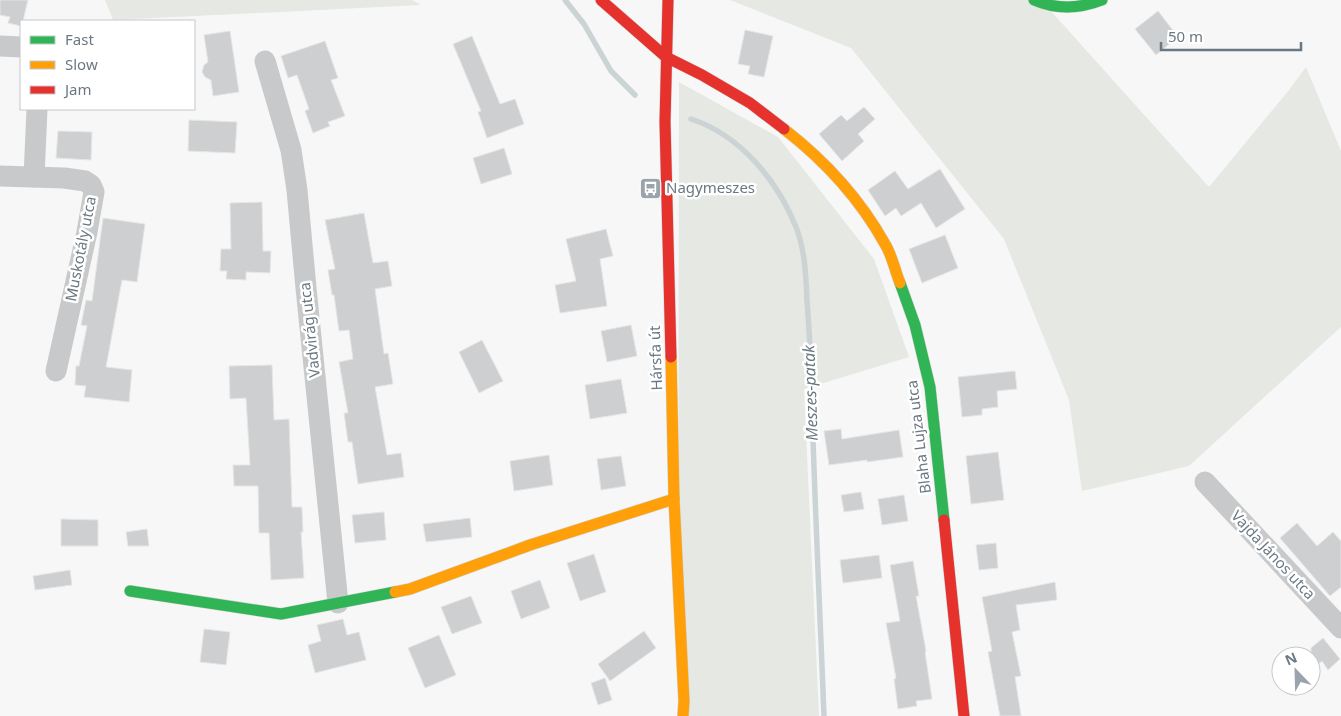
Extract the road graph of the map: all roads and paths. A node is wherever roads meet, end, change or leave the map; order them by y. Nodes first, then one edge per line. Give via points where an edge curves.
1 (601, 0) edge
2 (667, 0) edge
3 (1034, 0) edge
4 (1102, 0) edge
5 (0, 46) edge
6 (20, 47) edge
7 (666, 57) junction
8 (265, 60) dead end
9 (37, 110) edge
10 (0, 176) edge
11 (34, 177) junction
12 (56, 371) dead end
13 (1205, 482) dead end
14 (674, 499) junction
15 (130, 591) dead end
16 (338, 603) junction
17 (1341, 628) edge
18 (683, 716) edge
19 (964, 716) edge

1 - 7 street, Blaha Lujza utca
2 - 7 street, Hársfa út
3 - 4 street via 1068,9 1090,6
5 - 6 street
7 - 14 street, Hársfa út via 664,122
7 - 19 street, Blaha Lujza utca via 750,102 803,144 852,194 886,245 915,325 930,387
8 - 16 street, Vadvirág utca via 291,150 297,190
9 - 11 street
10 - 11 street, Muskotály utca
11 - 12 street, Muskotály utca via 85,181 94,192
13 - 17 street, Vajda János utca
14 - 16 street via 410,589
14 - 18 street, Hársfa út
15 - 16 street via 281,614

